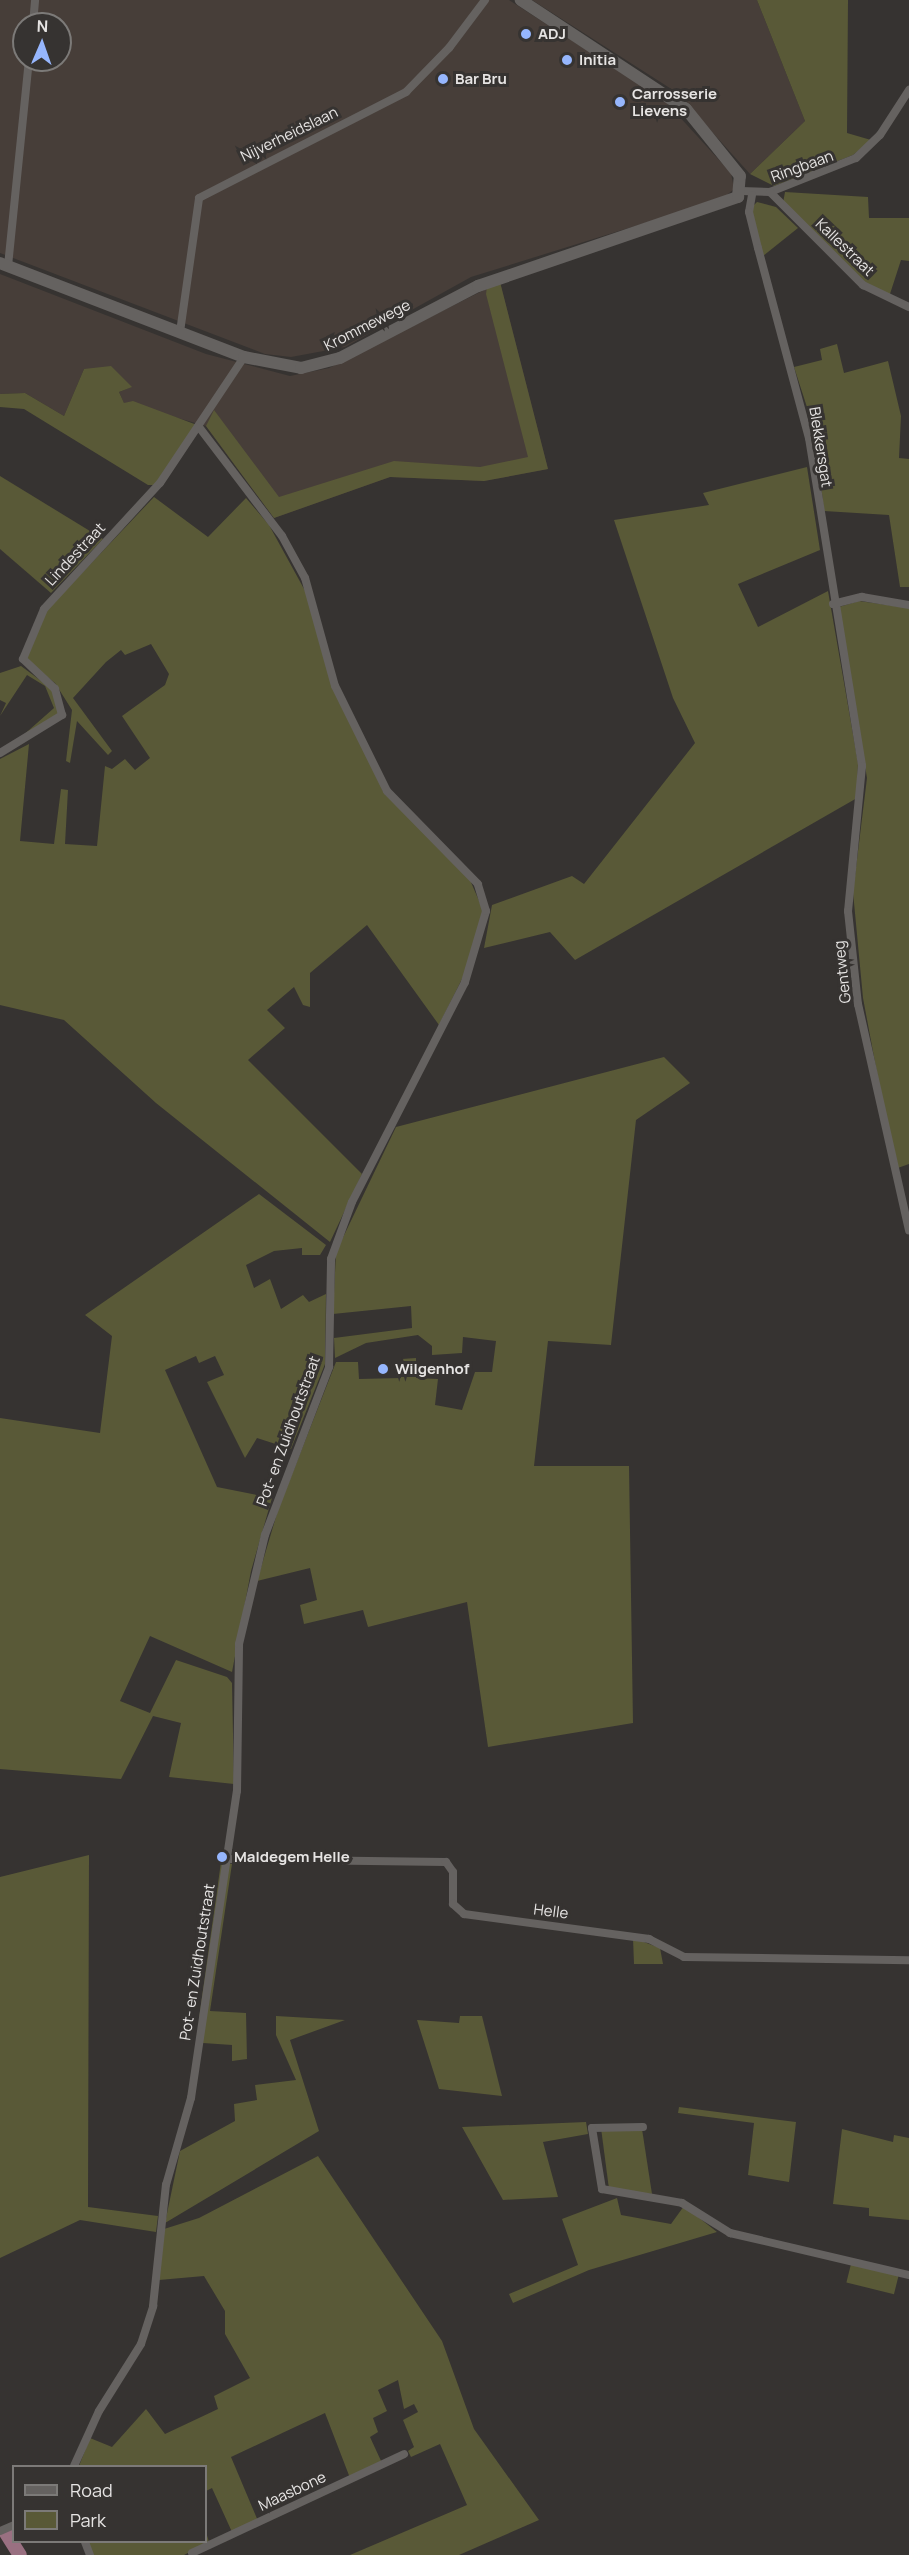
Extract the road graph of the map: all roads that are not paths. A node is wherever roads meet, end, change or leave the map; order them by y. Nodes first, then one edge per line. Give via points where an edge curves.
1 (485, 0) edge
2 (521, 0) edge
3 (28, 72) edge
4 (909, 90) edge
5 (770, 192) junction
6 (747, 193) junction
7 (4, 265) edge
8 (909, 307) edge
9 (180, 332) junction
10 (244, 357) junction
11 (199, 427) junction
12 (833, 604) junction
13 (909, 605) edge
14 (851, 708) joint
15 (0, 753) edge
16 (909, 1230) edge
17 (226, 1859) junction
18 (909, 1960) edge
19 (643, 2127) dead end
20 (909, 2275) edge
21 (404, 2454) dead end
22 (75, 2465) edge
23 (191, 2554) edge

1 - 9 street, Nijverheidslaan via 443,56 406,92 200,198
2 - 6 street via 675,99 732,163
3 - 7 street
4 - 5 street, Ringbaan via 880,135 856,158
5 - 6 street, Ringbaan
5 - 8 street, Kallestraat via 863,285
6 - 10 street, Krommewege via 724,206 478,286 326,363 283,368
6 - 12 street, Blekkersgat via 809,438
7 - 9 street, Krommewege
9 - 10 street, Krommewege
10 - 11 street, Lindestraat
11 - 15 street, Lindestraat via 156,488 44,609 23,659 55,689 62,715
11 - 17 street, Pot- en Zuidhoutstraat via 290,549 314,598 335,686 387,791 478,884 486,911 465,982 356,1194 331,1259 329,1367 264,1535 239,1644 238,1776
12 - 13 street via 862,597
12 - 14 street, Blekkersgat
14 - 16 street, Gentweg via 863,777 849,862 858,1004
17 - 18 street, Helle via 446,1862 453,1872 453,1904 464,1914 640,1937 684,1957
17 - 22 street, Pot- en Zuidhoutstraat via 191,2098 166,2185 149,2325
19 - 20 street via 592,2128 602,2189 682,2203 730,2233
21 - 23 street, Maasbone

